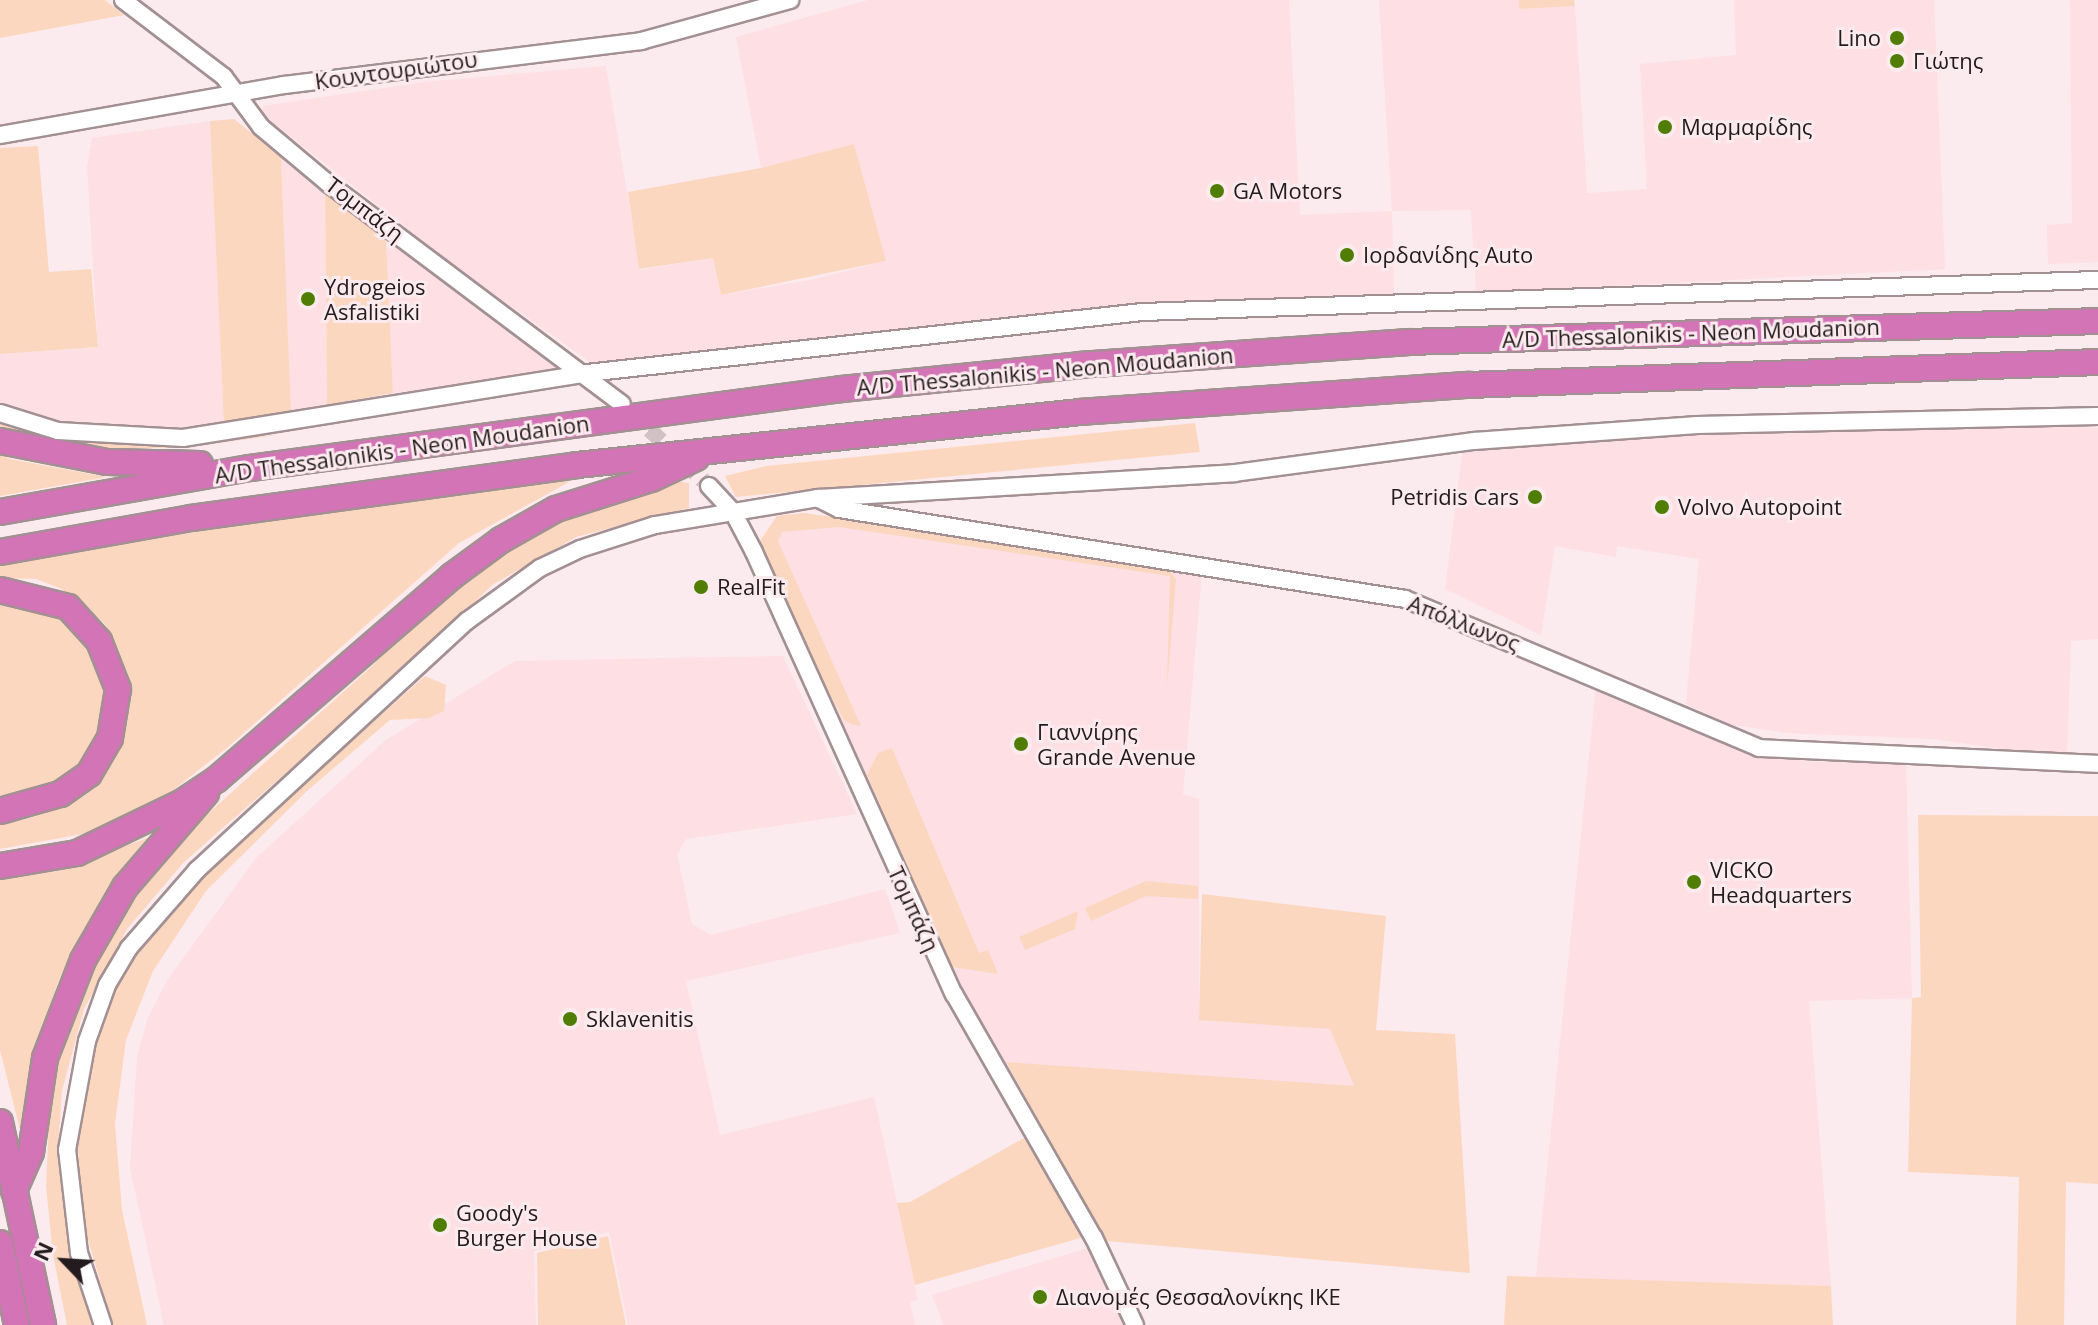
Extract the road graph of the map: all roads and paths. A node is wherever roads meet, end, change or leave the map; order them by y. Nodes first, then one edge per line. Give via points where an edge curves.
1 (123, 0) edge
2 (790, 0) edge
3 (239, 96) junction
4 (0, 135) edge
5 (2098, 280) edge
6 (2098, 321) edge
7 (2098, 362) edge
8 (587, 373) junction
9 (622, 404) tunnel mouth
10 (0, 413) edge
11 (2098, 416) edge
12 (0, 441) edge
13 (714, 449) junction
14 (250, 468) junction
15 (709, 486) tunnel mouth
16 (818, 498) junction
17 (0, 512) edge
18 (733, 512) junction
19 (0, 552) edge
20 (0, 590) edge
21 (2098, 764) edge
22 (217, 779) junction
23 (0, 811) edge
24 (0, 866) edge
25 (0, 1122) edge
26 (14, 1191) junction
27 (0, 1243) edge
28 (17, 1325) edge
29 (43, 1325) edge
30 (103, 1325) edge
31 (1135, 1325) edge

1 - 3 street, Τομπάζη via 224,77
2 - 3 street, Κουντουριώτου via 641,41 480,57
3 - 4 street, Κουντουριώτου
3 - 8 street, Τομπάζη via 261,127 329,184
5 - 8 street via 1142,312
6 - 14 highway, A/D Thessalonikis - Neon Moudanion via 1408,342 1080,365 841,389
7 - 13 highway, A/D Thessalonikis - Neon Moudanion via 1819,369 1274,397
8 - 9 street, Τομπάζη
8 - 10 street via 183,438 58,431
11 - 16 street via 1697,425 1474,441 1234,473
12 - 14 highway via 107,462
13 - 19 highway, A/D Thessalonikis - Neon Moudanion via 223,513
13 - 22 highway via 651,479 556,509 501,540 452,576
14 - 17 highway, A/D Thessalonikis - Neon Moudanion
15 - 18 street, Τομπάζη
16 - 18 street
16 - 21 street, Απόλλωνος via 839,509 1405,599 1759,748
18 - 30 street via 603,541 540,568 507,591 467,621 197,870 129,948 107,985 87,1041 67,1150 79,1253
18 - 31 street, Τομπάζη via 954,994 1094,1238
20 - 23 highway via 68,607 99,641 118,689 110,738 89,774 60,794
22 - 24 highway via 117,837 38,863
22 - 26 highway via 125,887 83,960 45,1058 31,1152
25 - 26 highway
26 - 29 highway
27 - 28 highway

